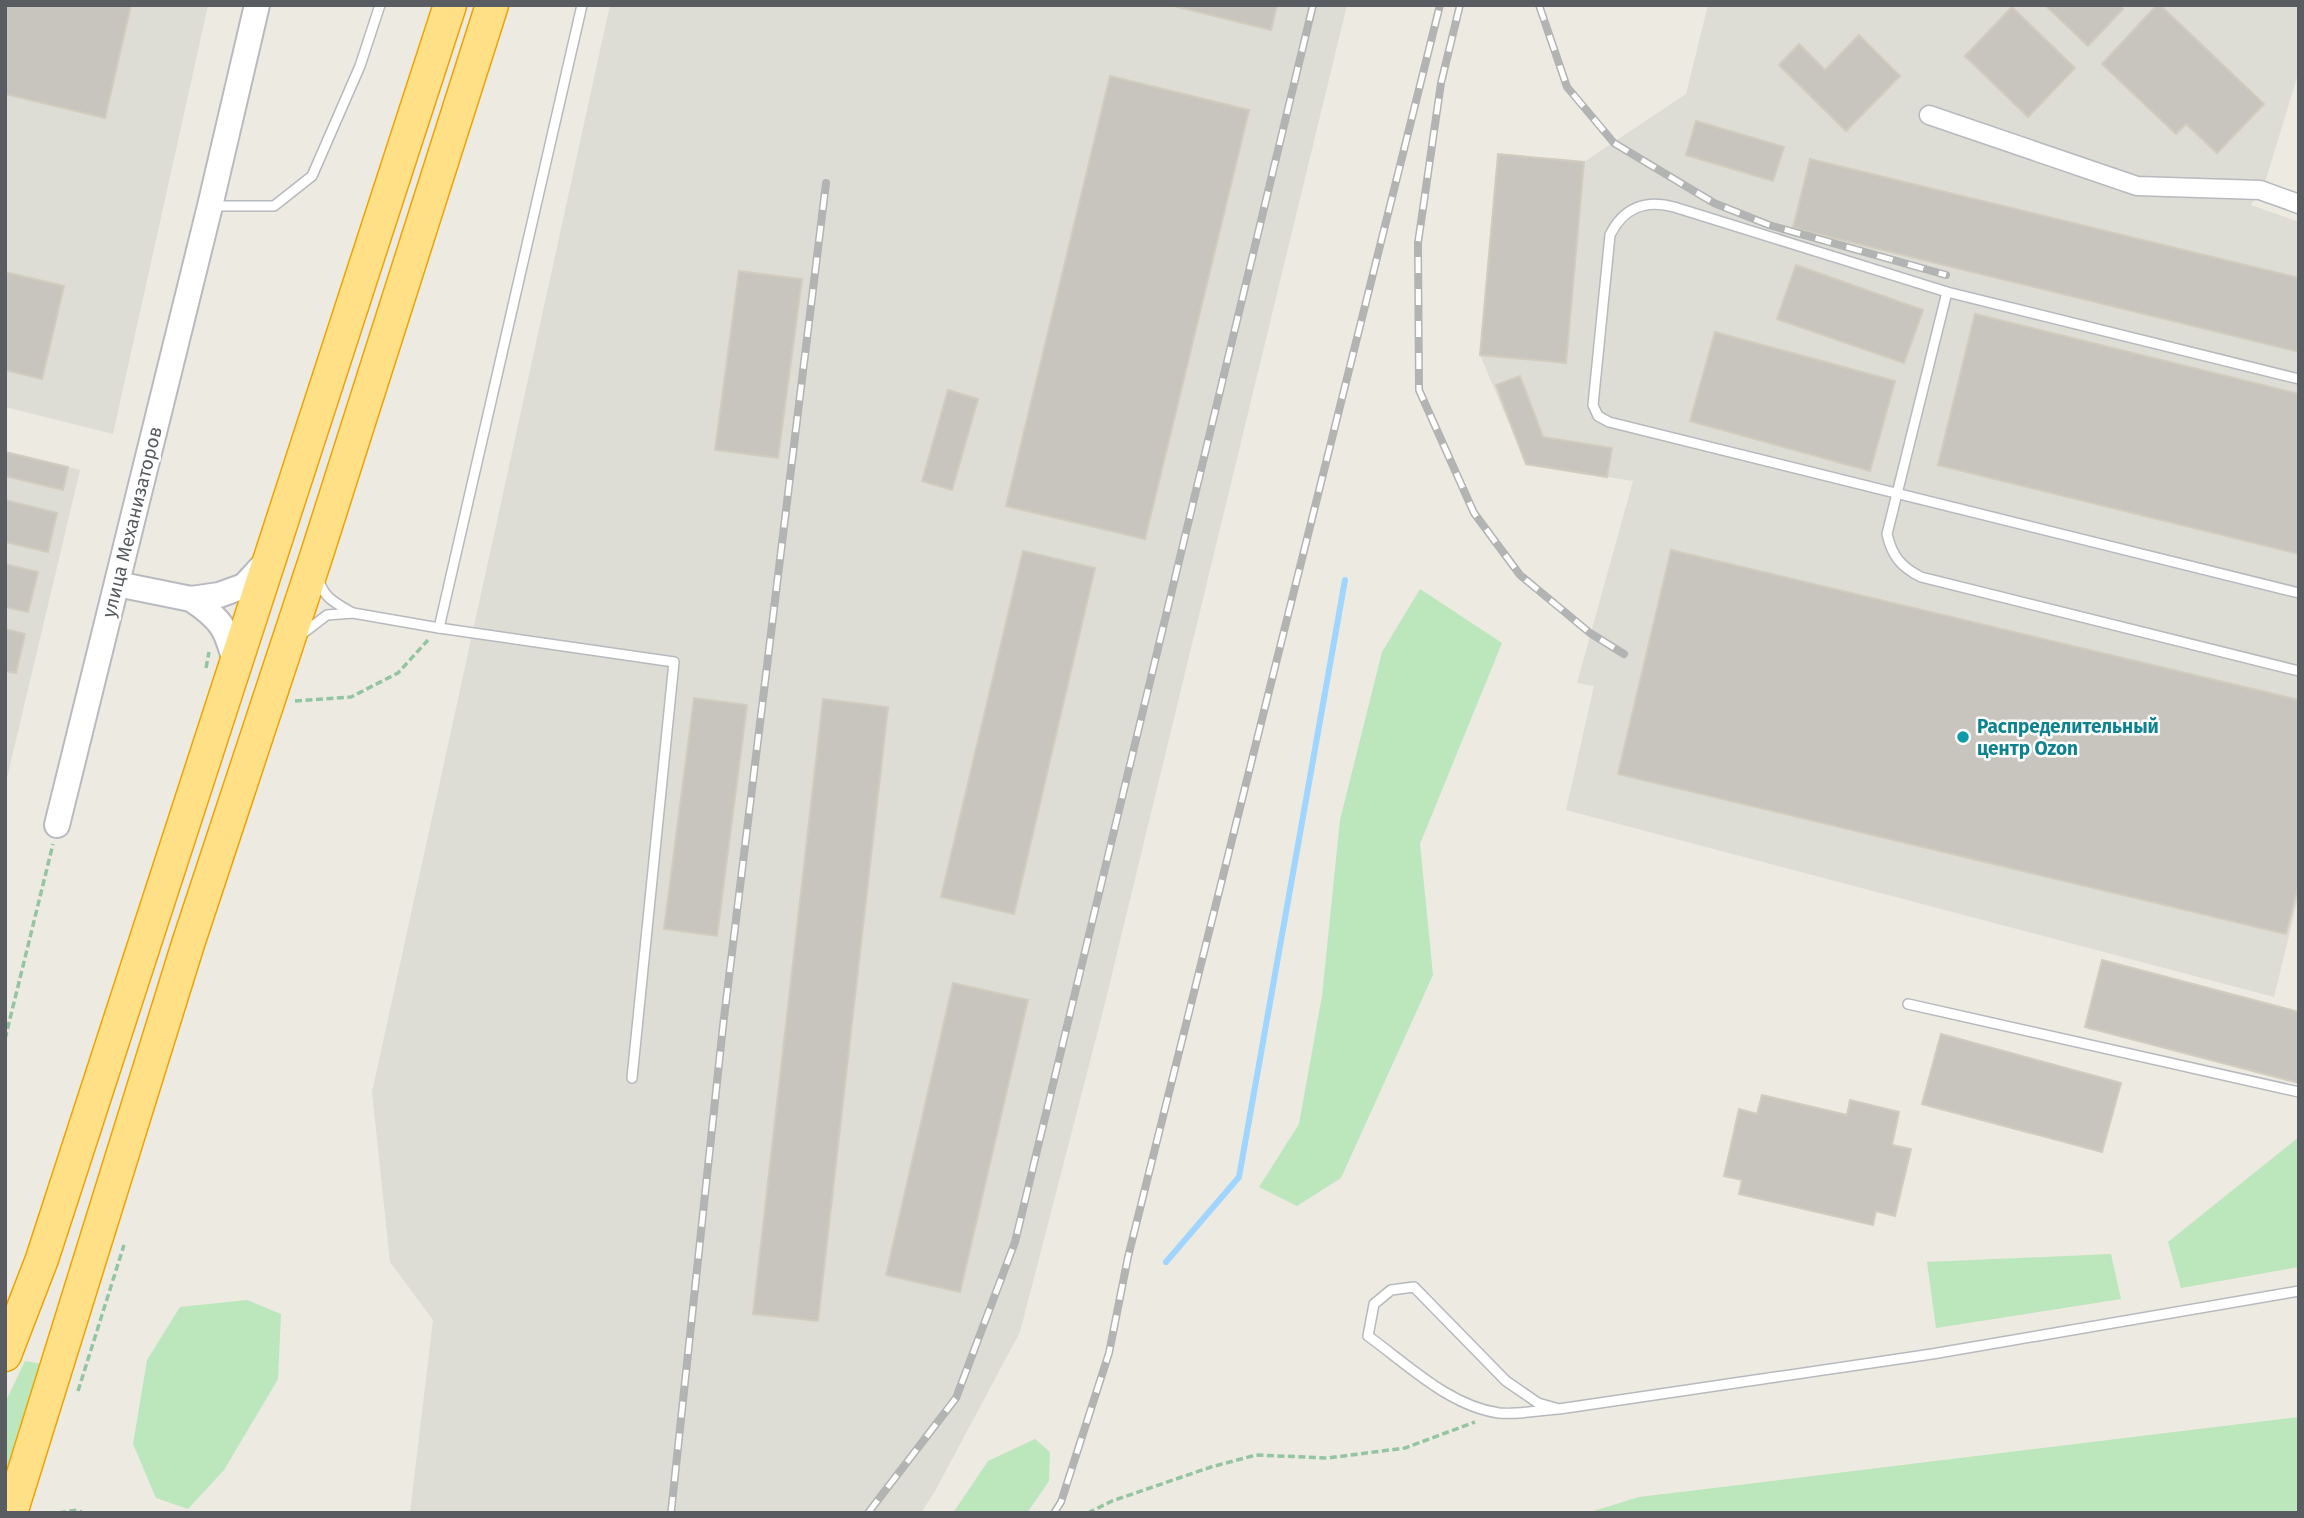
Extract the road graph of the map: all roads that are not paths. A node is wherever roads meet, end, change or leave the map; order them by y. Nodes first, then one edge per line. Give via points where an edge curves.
1 (257, 5) edge
2 (380, 5) edge
3 (450, 5) edge
4 (492, 5) edge
5 (582, 5) edge
6 (1929, 116) dead end
7 (2299, 204) edge
8 (210, 206) junction
9 (1947, 292) junction
10 (2299, 379) edge
11 (1897, 494) junction
12 (272, 555) junction
13 (316, 557) junction
14 (117, 584) junction
15 (2299, 593) edge
16 (191, 599) junction
17 (353, 613) junction
18 (439, 628) junction
19 (285, 653) junction
20 (236, 666) junction
21 (2299, 671) edge
22 (57, 825) road end
23 (1908, 1004) dead end
24 (632, 1077) dead end
25 (2299, 1091) edge
26 (2299, 1292) edge
27 (5, 1355) edge
28 (1559, 1409) junction
29 (11, 1513) edge

1 - 8 street, улица Механизаторов
2 - 8 lane via 360,66 312,176 274,206
3 - 12 highway
4 - 13 highway
5 - 18 lane
6 - 7 street via 2137,186 2260,190
8 - 14 street, улица Механизаторов
9 - 10 lane
9 - 11 lane
9 - 11 lane via 1662,204 1630,210 1615,226 1608,243 1593,405 1598,416
11 - 15 lane
11 - 21 lane via 1887,534 1890,549 1907,570 1921,577
12 - 16 street via 244,586
12 - 20 highway
13 - 17 lane via 320,585 331,601
13 - 19 highway
14 - 16 street
14 - 22 street, улица Механизаторов
16 - 20 street via 212,613 228,635
17 - 18 lane
17 - 19 lane via 327,615
18 - 24 lane via 674,662
19 - 29 highway
20 - 27 highway via 42,1259
23 - 25 lane
26 - 28 lane via 1932,1354
28 - 28 lane via 1500,1413 1471,1405 1441,1389 1368,1336 1374,1304 1391,1290 1414,1287 1506,1381 1538,1403

